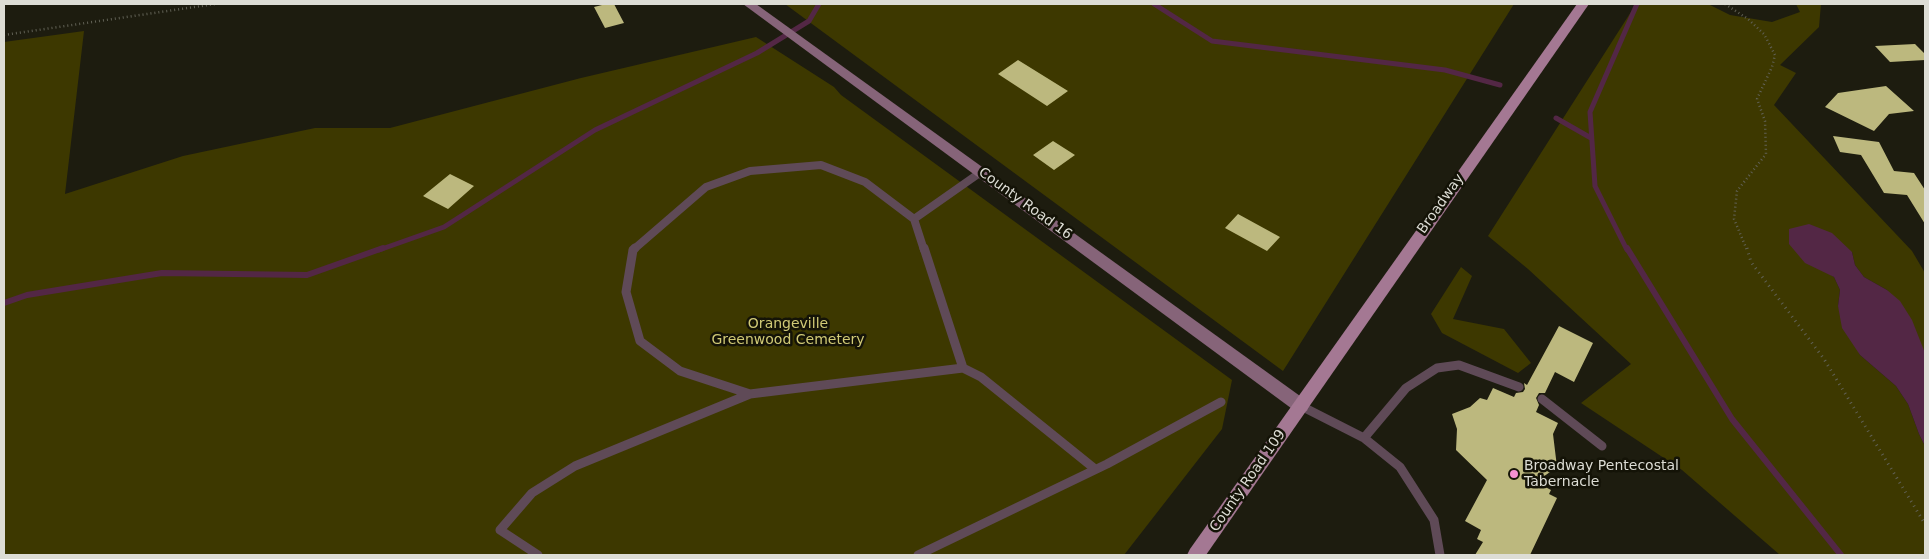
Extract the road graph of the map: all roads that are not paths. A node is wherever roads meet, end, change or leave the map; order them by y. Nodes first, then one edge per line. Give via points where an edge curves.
1 (749, 4) edge
2 (1583, 4) edge
3 (982, 172) junction
4 (914, 220) junction
5 (963, 368) junction
6 (1518, 387) dead end
7 (750, 394) junction
8 (1542, 399) dead end
9 (1222, 402) dead end
10 (1301, 406) junction
11 (1364, 438) junction
12 (1602, 446) dead end
13 (1095, 469) junction
14 (538, 555) edge
15 (918, 555) edge
16 (1196, 555) edge
17 (1440, 555) edge

1 - 3 main road, County Road 16
2 - 10 main road, Broadway
3 - 4 lane
3 - 10 main road, County Road 16
4 - 5 lane
4 - 7 lane via 865,182 821,165 750,170 706,187 633,250 626,292 640,341 680,371
5 - 7 lane
5 - 13 lane via 982,377
6 - 11 lane via 1459,365 1437,368 1406,388
7 - 14 lane via 575,466 532,493 500,530
8 - 12 lane
9 - 13 lane
10 - 11 lane
10 - 16 main road, County Road 109
11 - 17 lane via 1400,467 1434,520
13 - 15 lane

